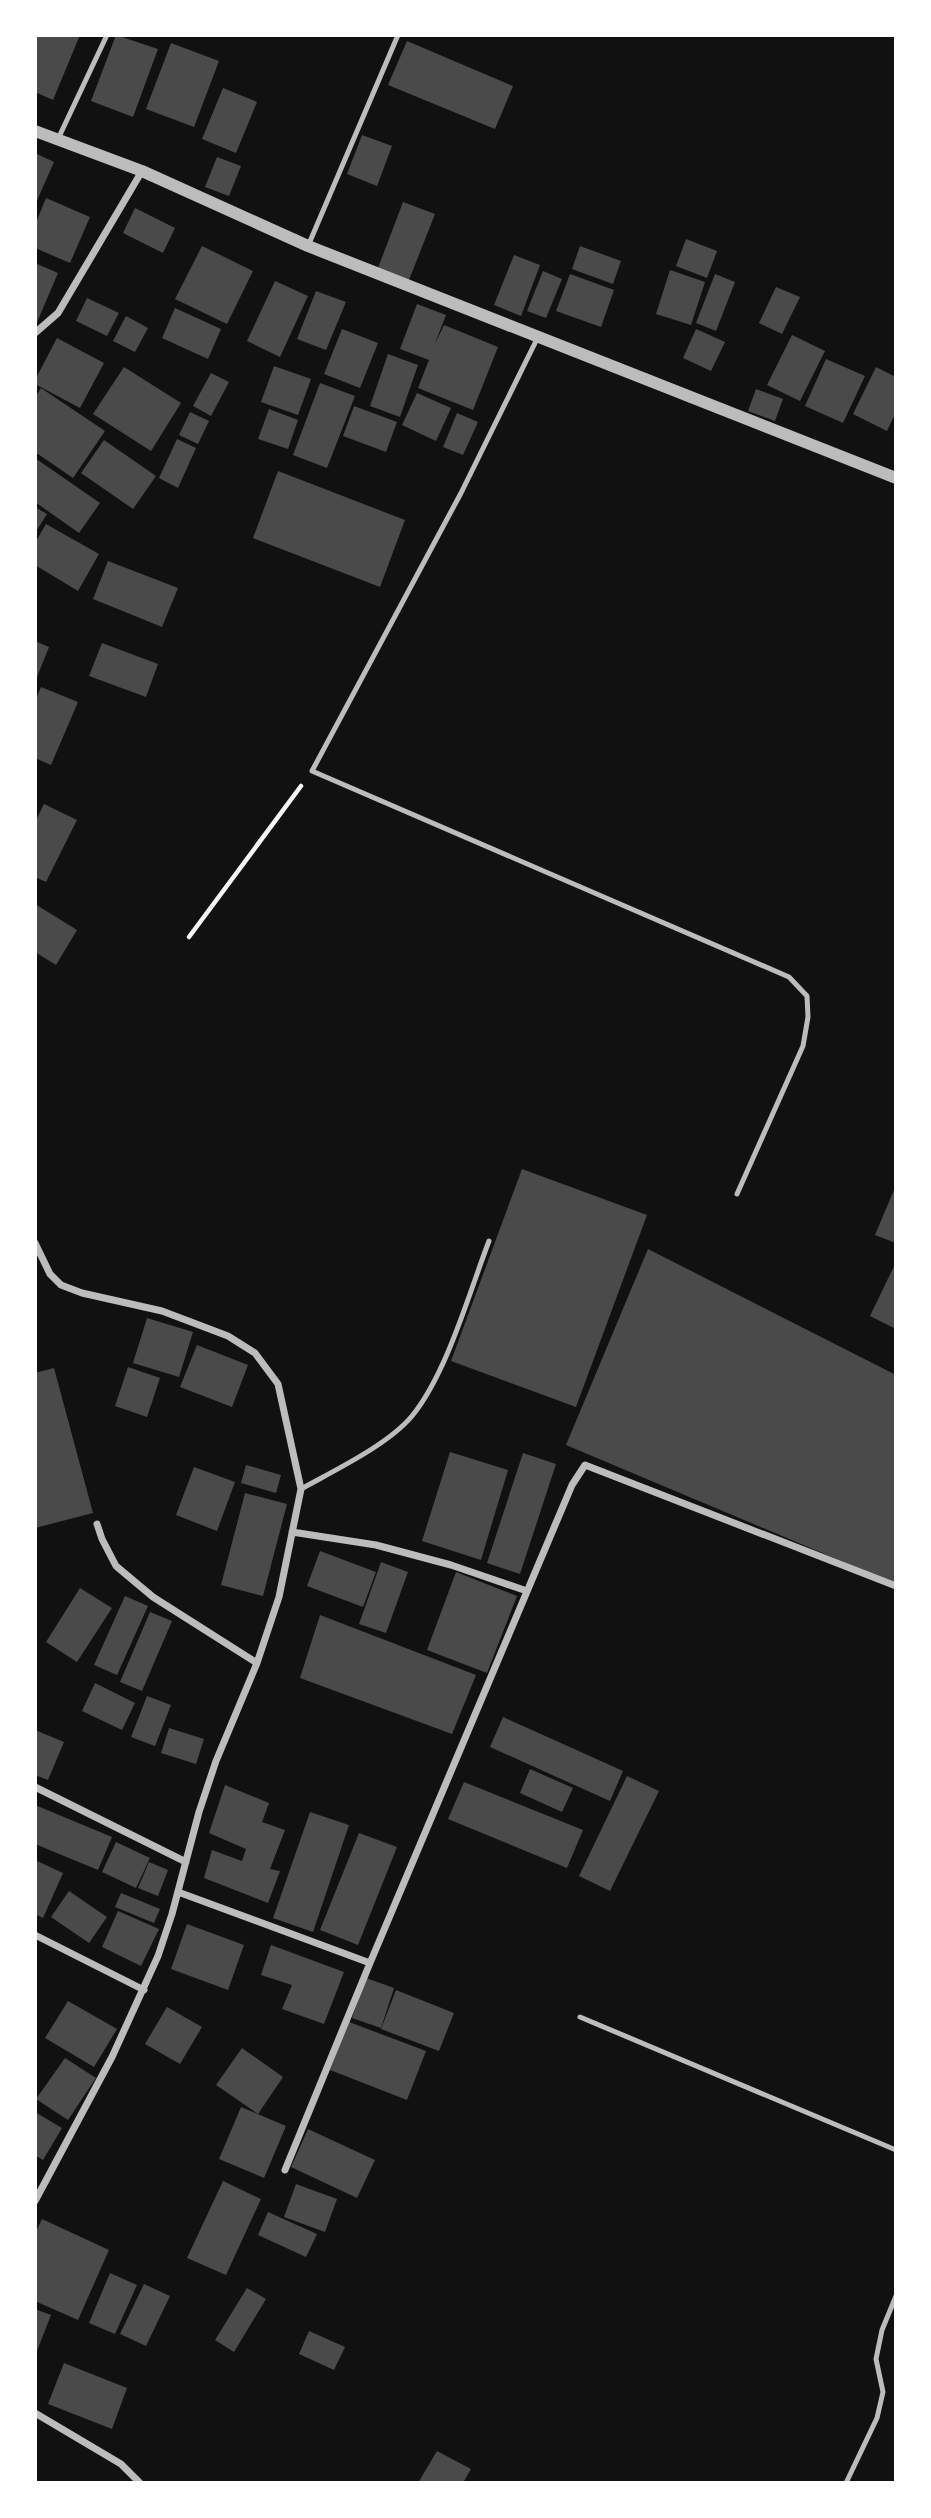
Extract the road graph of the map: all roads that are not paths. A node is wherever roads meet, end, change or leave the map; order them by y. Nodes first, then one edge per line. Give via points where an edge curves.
1 (107, 35) edge
2 (398, 35) edge
3 (35, 131) edge
4 (58, 139) junction
5 (142, 171) junction
6 (308, 246) junction
7 (35, 333) edge
8 (539, 335) junction
9 (895, 475) edge
10 (737, 1194) dead end
11 (489, 1241) dead end
12 (35, 1243) edge
13 (300, 1489) junction
14 (97, 1524) dead end
15 (292, 1532) junction
16 (896, 1586) edge
17 (527, 1591) junction
18 (257, 1663) junction
19 (35, 1787) edge
20 (186, 1862) junction
21 (177, 1892) junction
22 (35, 1935) edge
23 (370, 1963) junction
24 (144, 1990) junction
25 (580, 2017) dead end
26 (896, 2150) edge
27 (285, 2170) dead end
28 (35, 2201) edge
29 (896, 2296) edge
30 (35, 2413) edge
31 (140, 2483) edge
32 (846, 2483) edge

1 - 4 lane
2 - 6 lane
3 - 4 street
4 - 5 street
5 - 6 street
5 - 7 street via 58,313
6 - 8 street
8 - 9 street
8 - 10 lane via 461,493 312,771 789,977 807,996 803,1046
11 - 13 lane via 439,1373 411,1417 352,1461
12 - 13 street via 50,1274 61,1284 162,1311 228,1336 255,1353 278,1384
13 - 15 street
14 - 18 street via 116,1566 153,1597
15 - 17 street via 376,1545
15 - 18 street via 279,1597
16 - 17 street via 585,1465
17 - 23 street
18 - 20 street via 216,1761
19 - 20 street
20 - 21 street
21 - 23 street
21 - 24 street
22 - 24 street
23 - 27 street
24 - 28 street
25 - 26 lane
29 - 32 lane via 876,2359 883,2392 877,2418
30 - 31 street via 121,2464

